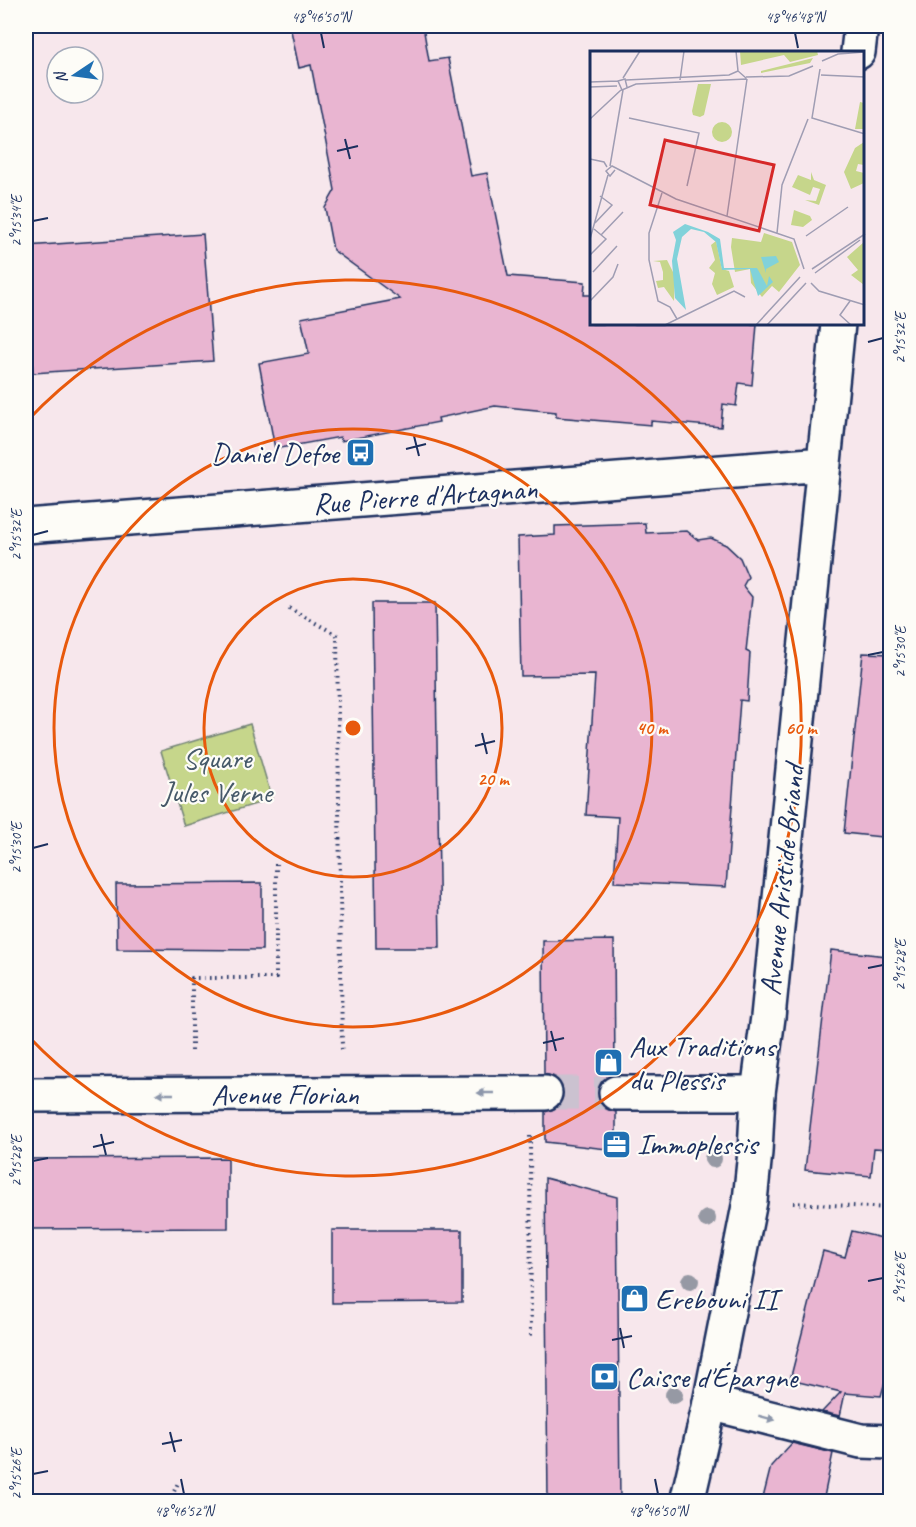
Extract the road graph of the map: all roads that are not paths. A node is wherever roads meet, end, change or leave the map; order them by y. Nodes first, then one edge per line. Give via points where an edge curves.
1 (861, 26) edge
2 (858, 51) edge
3 (838, 326) edge
4 (824, 464) junction
5 (26, 526) edge
6 (537, 1093) tunnel mouth
7 (616, 1093) tunnel mouth
8 (758, 1093) junction
9 (26, 1095) edge
10 (710, 1403) junction
11 (891, 1442) edge
12 (687, 1502) edge

1 - 2 street
3 - 4 street, Avenue Aristide Briand
4 - 5 street, Rue Pierre d'Artagnan
4 - 8 street, Avenue Aristide Briand
6 -> 9 street, Avenue Florian
7 - 8 street
8 - 10 street, Avenue Aristide Briand via 750,1201
10 -> 11 street via 861,1441
10 - 12 street, Avenue Aristide Briand

